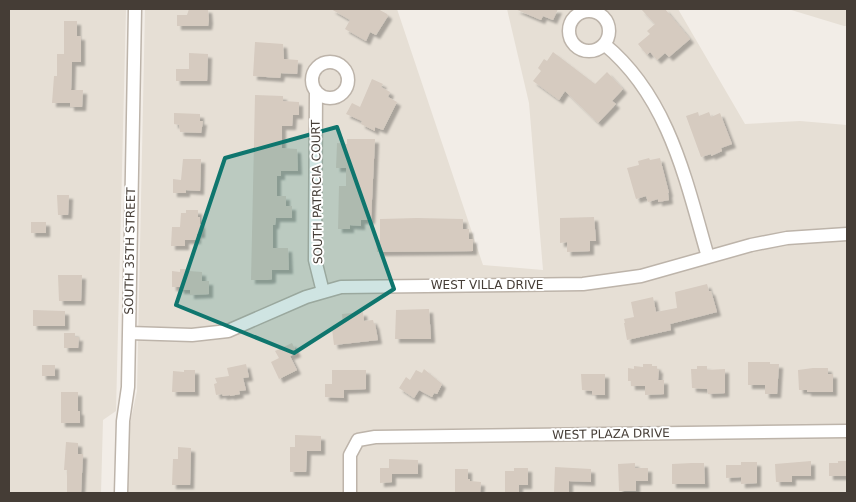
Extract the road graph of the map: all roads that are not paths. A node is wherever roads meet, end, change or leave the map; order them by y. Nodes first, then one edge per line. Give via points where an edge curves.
1 (135, 9) edge
2 (604, 44) dead end
3 (316, 91) dead end
4 (847, 234) edge
5 (708, 257) junction
6 (323, 292) junction
7 (129, 333) junction
8 (847, 430) edge
9 (121, 493) edge
10 (350, 493) edge

1 - 7 street, SOUTH 35TH STREET
2 - 5 street via 634,73 651,98 678,154
3 - 6 street, SOUTH PATRICIA COURT via 315,260
4 - 5 street, WEST VILLA DRIVE via 787,238
5 - 6 street, WEST VILLA DRIVE via 641,276 582,284 341,287
6 - 7 street, WEST VILLA DRIVE via 228,331 192,335
7 - 9 street, SOUTH 35TH STREET
8 - 10 street, WEST PLAZA DRIVE via 374,437 358,440 350,455

